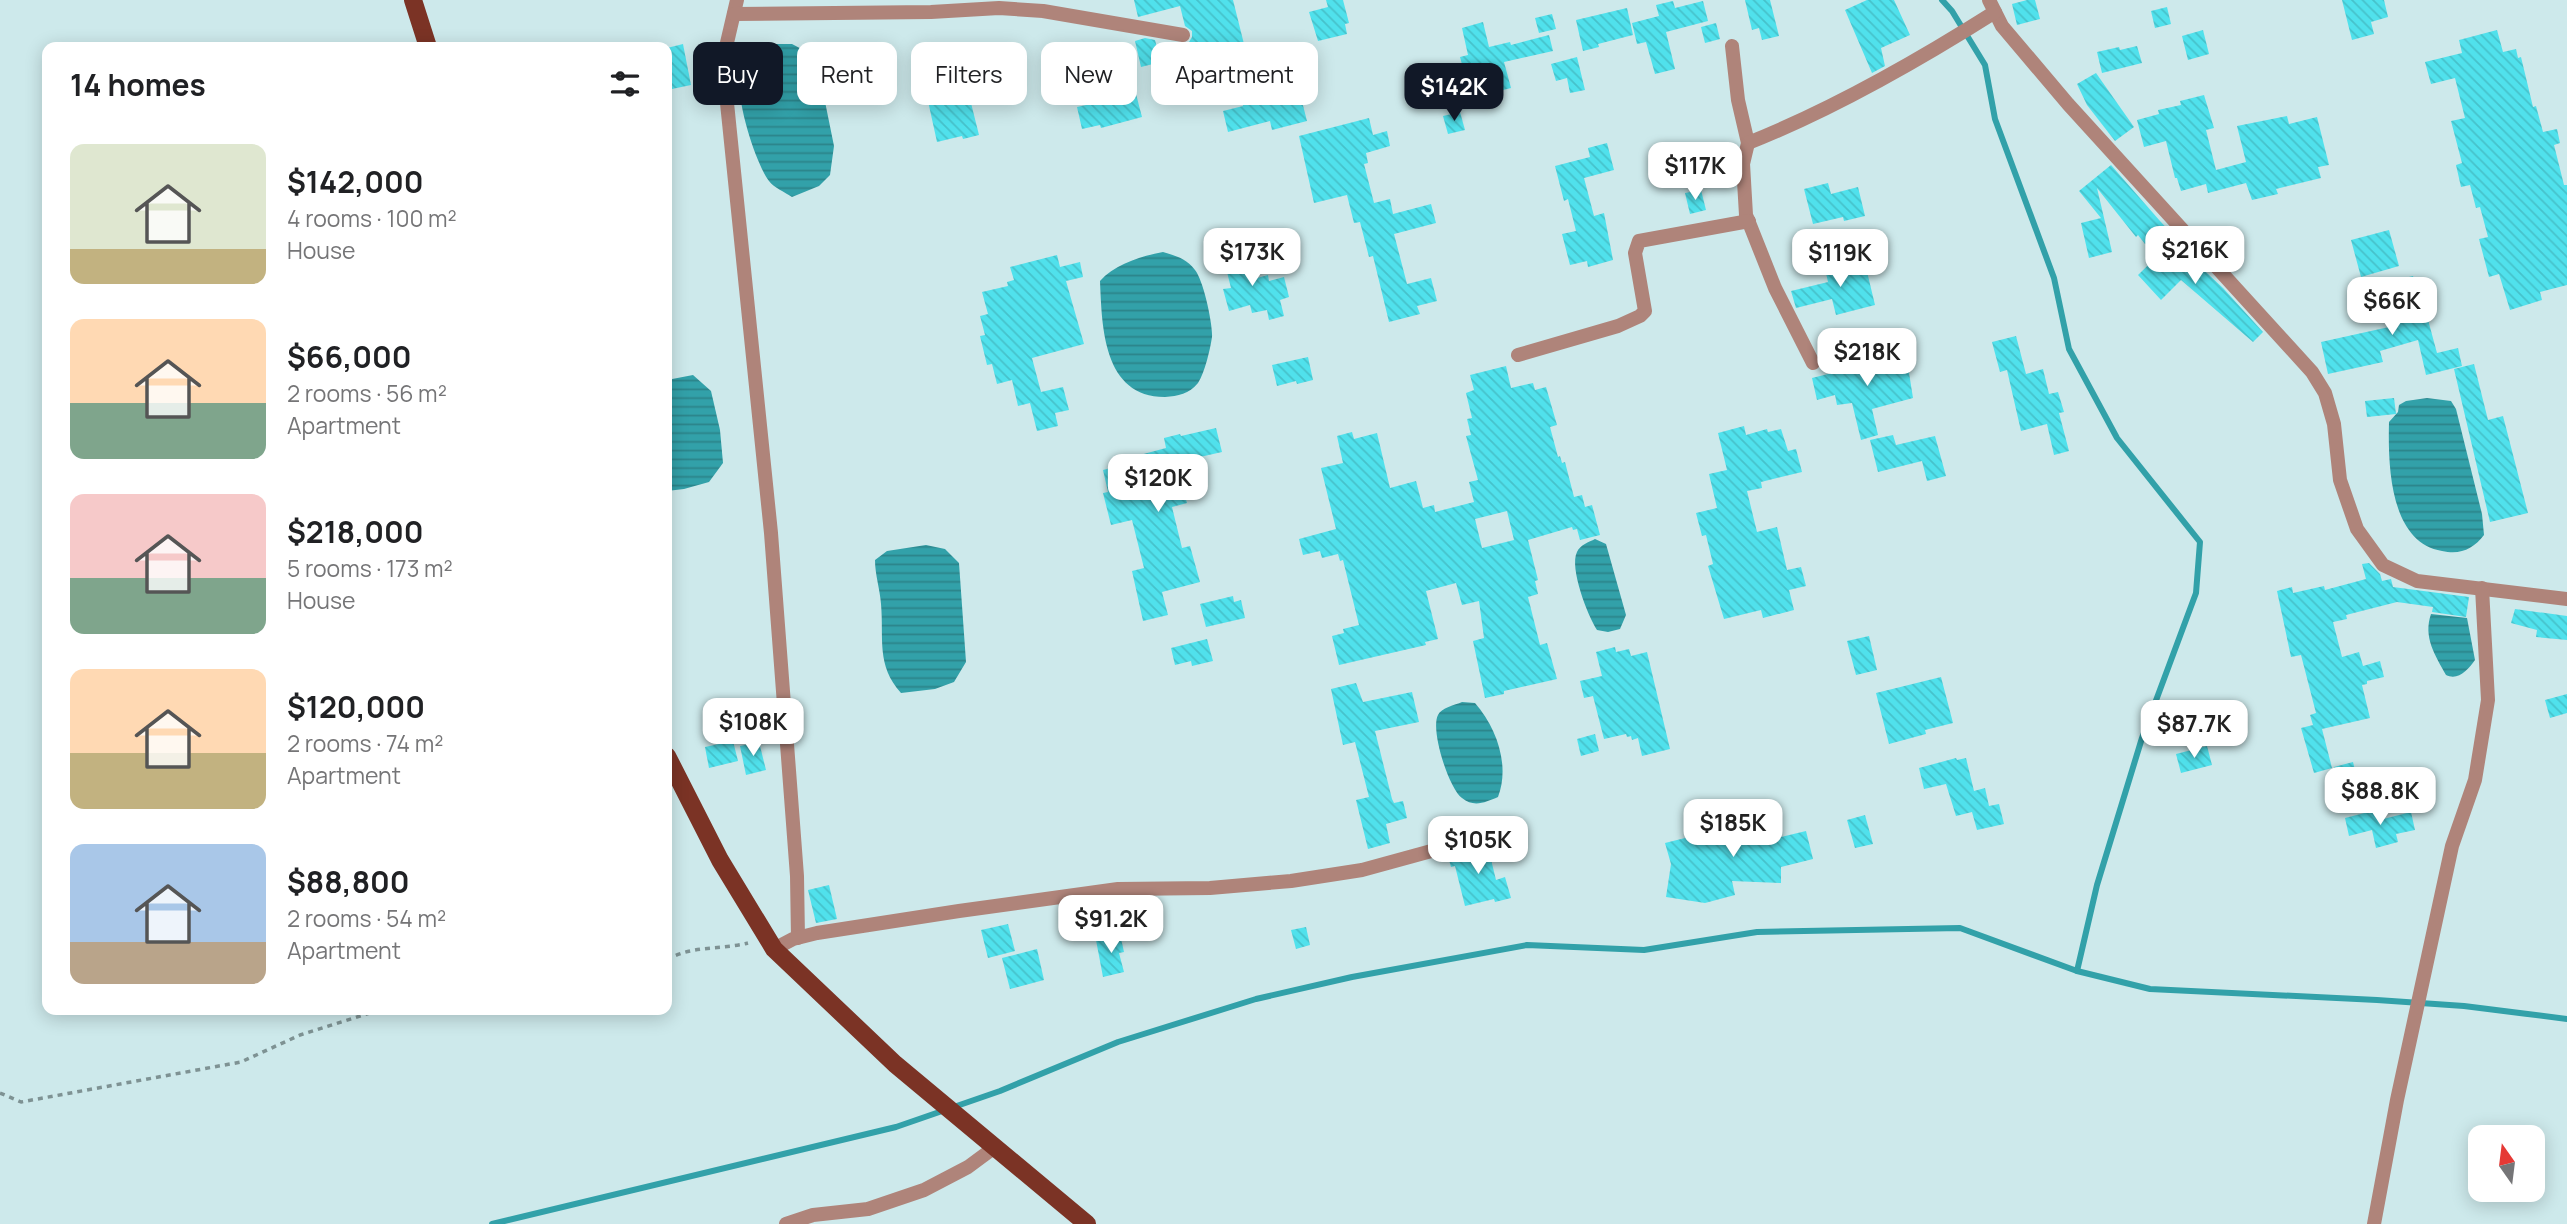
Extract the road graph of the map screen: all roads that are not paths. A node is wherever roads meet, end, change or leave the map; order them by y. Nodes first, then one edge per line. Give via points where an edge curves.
1 (413, 0) edge
2 (736, 7) edge
3 (1989, 11) edge
4 (1183, 35) dead end
5 (426, 42) edge
6 (1732, 46) dead end
7 (1748, 143) junction
8 (1749, 221) junction
9 (1518, 355) dead end
10 (1813, 363) dead end
11 (2482, 588) junction
12 (2567, 599) edge
13 (672, 766) edge
14 (1435, 850) dead end
15 (797, 938) junction
16 (771, 943) junction
17 (995, 1147) junction
18 (786, 1224) edge
19 (1087, 1224) edge
20 (2374, 1224) edge

1 - 5 main road
2 - 4 street via 931,12 999,8
2 - 15 street via 726,47 727,103 771,533 797,876
3 - 7 street via 1922,57
3 - 11 street via 2312,372 2325,393 2334,424 2340,480 2357,529 2384,565 2417,581
6 - 7 street
7 - 8 street via 1743,164
8 - 9 street via 1639,241 1635,253 1645,311 1640,316
8 - 10 street via 1775,288
11 - 12 street
11 - 20 street via 2488,700 2475,780 2452,846
13 - 16 main road via 720,860
14 - 15 street via 1362,870 1291,881 1210,888 1118,888
15 - 16 street
16 - 17 main road via 895,1063
17 - 18 street via 924,1190 868,1209 813,1215
17 - 19 main road

